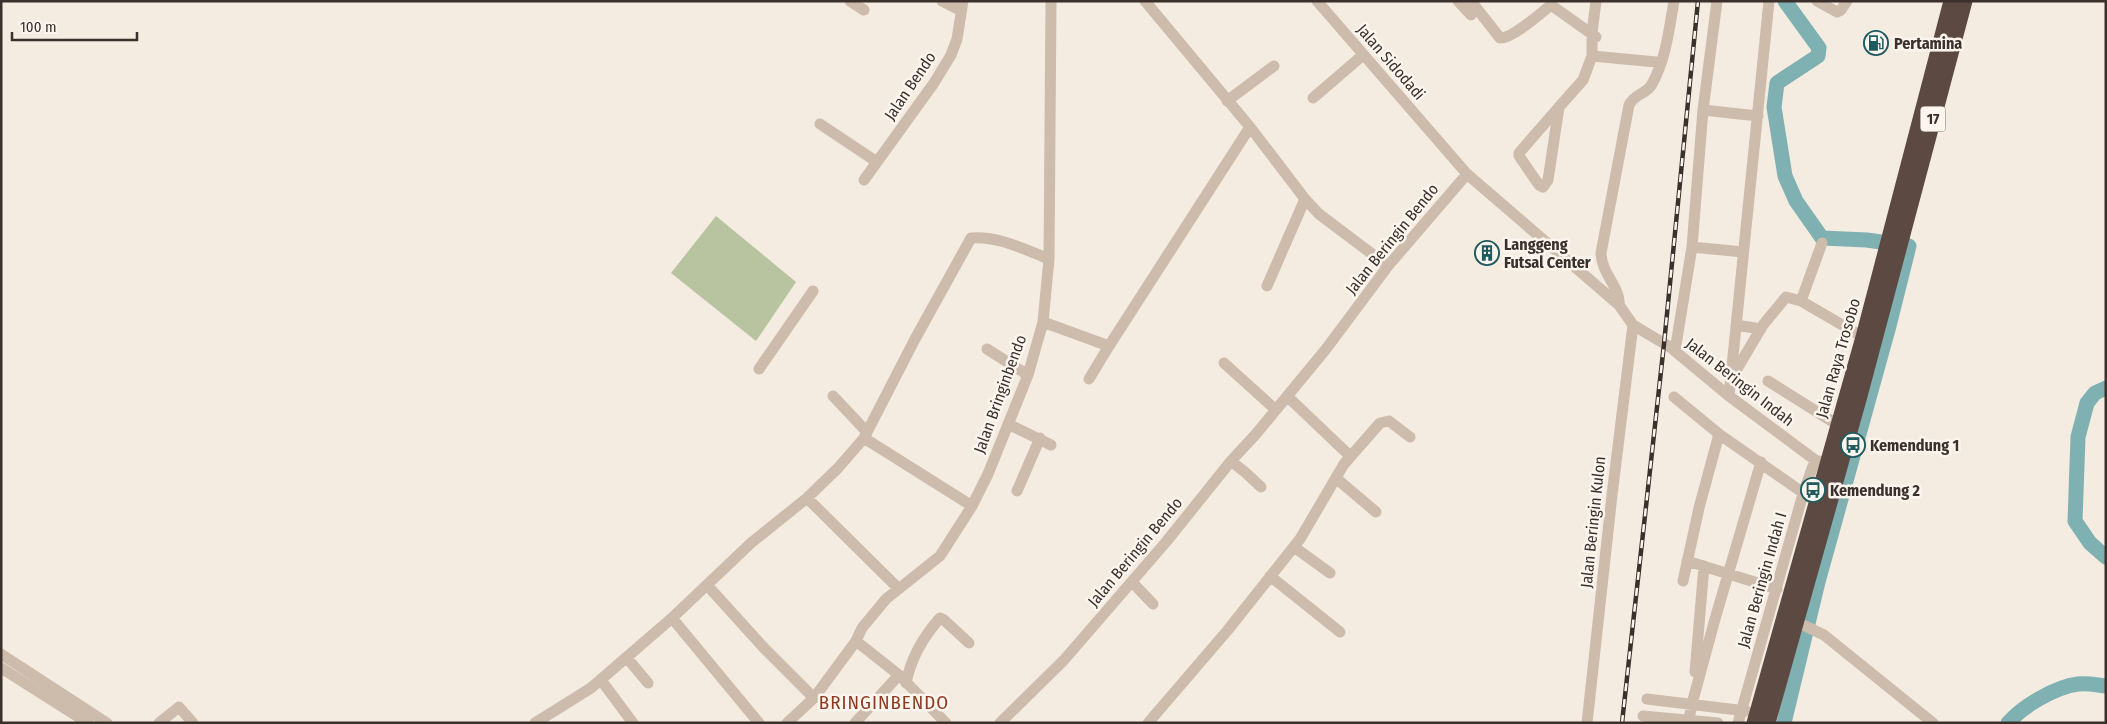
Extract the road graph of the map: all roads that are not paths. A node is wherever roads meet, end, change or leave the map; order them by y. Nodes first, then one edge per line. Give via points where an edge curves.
1 (850, 1) edge
2 (942, 1) edge
3 (1051, 1) edge
4 (1145, 1) edge
5 (1317, 1) edge
6 (1458, 1) edge
7 (1471, 1) edge
8 (1596, 1) edge
9 (1604, 1) edge
10 (1674, 1) edge
11 (1716, 1) edge
12 (1770, 1) edge
13 (1817, 1) edge
14 (1846, 1) edge
15 (1951, 1) edge
16 (1965, 1) edge
17 (1554, 3) edge
18 (961, 6) edge
19 (864, 10) dead end
20 (1470, 15) dead end
21 (1594, 43) junction
22 (1363, 55) junction
23 (1662, 61) junction
24 (1274, 66) dead end
25 (1313, 98) dead end
26 (1227, 101) junction
27 (1559, 107) junction
28 (1703, 110) junction
29 (1758, 116) junction
30 (820, 124) dead end
31 (1250, 127) junction
32 (877, 162) junction
33 (1468, 174) junction
34 (864, 180) dead end
35 (1304, 199) junction
36 (1894, 242) junction
37 (1822, 243) dead end
38 (1692, 247) junction
39 (1743, 252) junction
40 (1049, 259) junction
41 (1388, 266) junction
42 (1267, 286) dead end
43 (813, 291) dead end
44 (1801, 301) junction
45 (1619, 305) junction
46 (1043, 322) junction
47 (1633, 325) junction
48 (1736, 325) junction
49 (1761, 328) junction
50 (1863, 337) junction
51 (1109, 346) junction
52 (987, 349) dead end
53 (1675, 352) junction
54 (1224, 363) dead end
55 (759, 369) dead end
56 (1028, 375) junction
57 (1732, 377) junction
58 (1089, 379) dead end
59 (1768, 381) dead end
60 (833, 396) dead end
61 (1287, 396) junction
62 (1729, 396) junction
63 (1674, 398) dead end
64 (1276, 410) junction
65 (1008, 424) junction
66 (1838, 425) junction
67 (1719, 434) junction
68 (866, 435) junction
69 (1410, 437) dead end
70 (1040, 438) junction
71 (1051, 445) dead end
72 (1350, 456) junction
73 (1231, 461) junction
74 (1761, 462) junction
75 (1821, 462) junction
76 (1337, 479) junction
77 (1261, 487) dead end
78 (1017, 491) dead end
79 (1803, 494) junction
80 (807, 498) junction
81 (1817, 501) junction
82 (972, 506) junction
83 (1376, 512) dead end
84 (1294, 547) junction
85 (1687, 562) junction
86 (1704, 566) junction
87 (1330, 573) dead end
88 (1728, 575) junction
89 (1270, 576) junction
90 (1683, 581) dead end
91 (1132, 582) junction
92 (707, 585) junction
93 (900, 589) junction
94 (1777, 589) junction
95 (1153, 604) dead end
96 (672, 618) junction
97 (1804, 625) junction
98 (1340, 632) dead end
99 (856, 640) junction
100 (969, 643) dead end
101 (1, 654) edge
102 (627, 658) junction
103 (1, 668) edge
104 (903, 679) junction
105 (601, 680) junction
106 (648, 683) dead end
107 (814, 698) junction
108 (1646, 699) dead end
109 (1692, 702) junction
110 (1741, 710) junction
111 (1644, 716) dead end
112 (1759, 719) edge
113 (1689, 721) edge
114 (537, 722) edge
115 (88, 723) edge
116 (106, 723) edge
117 (159, 723) edge
118 (193, 723) edge
119 (633, 723) edge
120 (759, 723) edge
121 (787, 723) edge
122 (855, 723) edge
123 (946, 723) edge
124 (1000, 723) edge
125 (1148, 723) edge
126 (1588, 723) edge
127 (1718, 723) edge
128 (1738, 723) edge
129 (1933, 723) edge

1 - 19 street
2 - 18 street
3 - 40 street, Jalan Bringinbendo
4 - 26 street
5 - 22 street, Jalan Sidodadi
6 - 20 street
7 - 17 street via 1496,35 1504,38
8 - 21 street
9 - 21 street
10 - 23 street
11 - 28 street
12 - 29 street
13 - 14 street via 1836,12
15 - 36 highway, Jalan Raya Trosobo / 17
16 - 36 highway, Jalan Raya Trosobo / 17
17 - 21 street
18 - 32 street, Jalan Bendo via 957,39 951,55
21 - 23 street via 1656,62
21 - 27 street via 1583,80
22 - 25 street
22 - 33 street, Jalan Sidodadi
23 - 45 street via 1650,87 1636,95 1629,105 1602,253 1602,266 1619,298
24 - 26 street
26 - 31 street
27 - 27 street via 1519,153 1543,187 1547,183
28 - 29 street
28 - 38 street
29 - 39 street
30 - 32 street
31 - 35 street
31 - 51 street
32 - 34 street, Jalan Bendo
33 - 41 street, Jalan Beringin Bendo
33 - 45 street
35 - 41 street
35 - 42 street
36 - 50 highway, Jalan Raya Trosobo / 17
36 - 97 highway, Jalan Raya Trosobo / 17
37 - 44 street
38 - 39 street
38 - 53 street
39 - 48 street
40 - 46 street, Jalan Bringinbendo
40 - 68 street via 1003,241 970,238
41 - 61 street, Jalan Beringin Bendo
43 - 55 street
44 - 49 street via 1790,297 1782,299
44 - 50 street
45 - 47 street
46 - 51 street
46 - 56 street, Jalan Bringinbendo
47 - 53 street, Jalan Beringin Indah
47 - 126 street, Jalan Beringin Kulon
48 - 49 street
48 - 57 street
49 - 57 street
50 - 66 highway, Jalan Raya Trosobo / 17
51 - 58 street
52 - 56 street
53 - 62 street, Jalan Beringin Indah
54 - 64 street
56 - 65 street, Jalan Bringinbendo
57 - 62 street
59 - 66 street
60 - 68 street
61 - 64 street, Jalan Beringin Bendo
61 - 72 street
62 - 75 street, Jalan Beringin Indah
63 - 67 street
64 - 73 street, Jalan Beringin Bendo
65 - 70 street
65 - 82 street, Jalan Bringinbendo
66 - 75 highway, Jalan Raya Trosobo / 17
67 - 74 street
67 - 85 street
68 - 80 street
68 - 82 street
69 - 72 street via 1385,420
70 - 71 street
70 - 78 street
72 - 76 street
73 - 77 street
73 - 91 street, Jalan Beringin Bendo
74 - 79 street
74 - 88 street
75 - 79 street, Jalan Beringin Indah I
75 - 81 highway, Jalan Raya Trosobo / 17
76 - 83 street
76 - 84 street
79 - 81 street
79 - 94 street, Jalan Beringin Indah I
80 - 92 street via 751,543
80 - 93 street
81 - 112 highway, Jalan Raya Trosobo / 17
82 - 93 street, Jalan Bringinbendo via 940,556
84 - 87 street
84 - 89 street
85 - 86 street
85 - 90 street
86 - 88 street
86 - 109 street
88 - 94 street
88 - 109 street
89 - 98 street
89 - 125 street
91 - 95 street
91 - 124 street, Jalan Beringin Bendo via 1064,660
92 - 96 street
92 - 107 street
93 - 99 street, Jalan Bringinbendo via 873,614
94 - 110 street, Jalan Beringin Indah I
96 - 102 street
96 - 120 street
97 - 112 highway, Jalan Raya Trosobo / 17
97 - 129 street via 1824,634
99 - 104 street
99 - 107 street, Jalan Bringinbendo
100 - 104 street via 940,618 916,650
101 - 116 street
102 - 105 street
102 - 106 street
103 - 115 street
104 - 122 street
104 - 123 street
105 - 114 street
105 - 119 street
107 - 121 street, Jalan Bringinbendo
108 - 109 street
109 - 110 street
109 - 113 street
110 - 112 street
110 - 128 street, Jalan Beringin Indah I
111 - 113 street
113 - 127 street
117 - 118 street via 179,708

